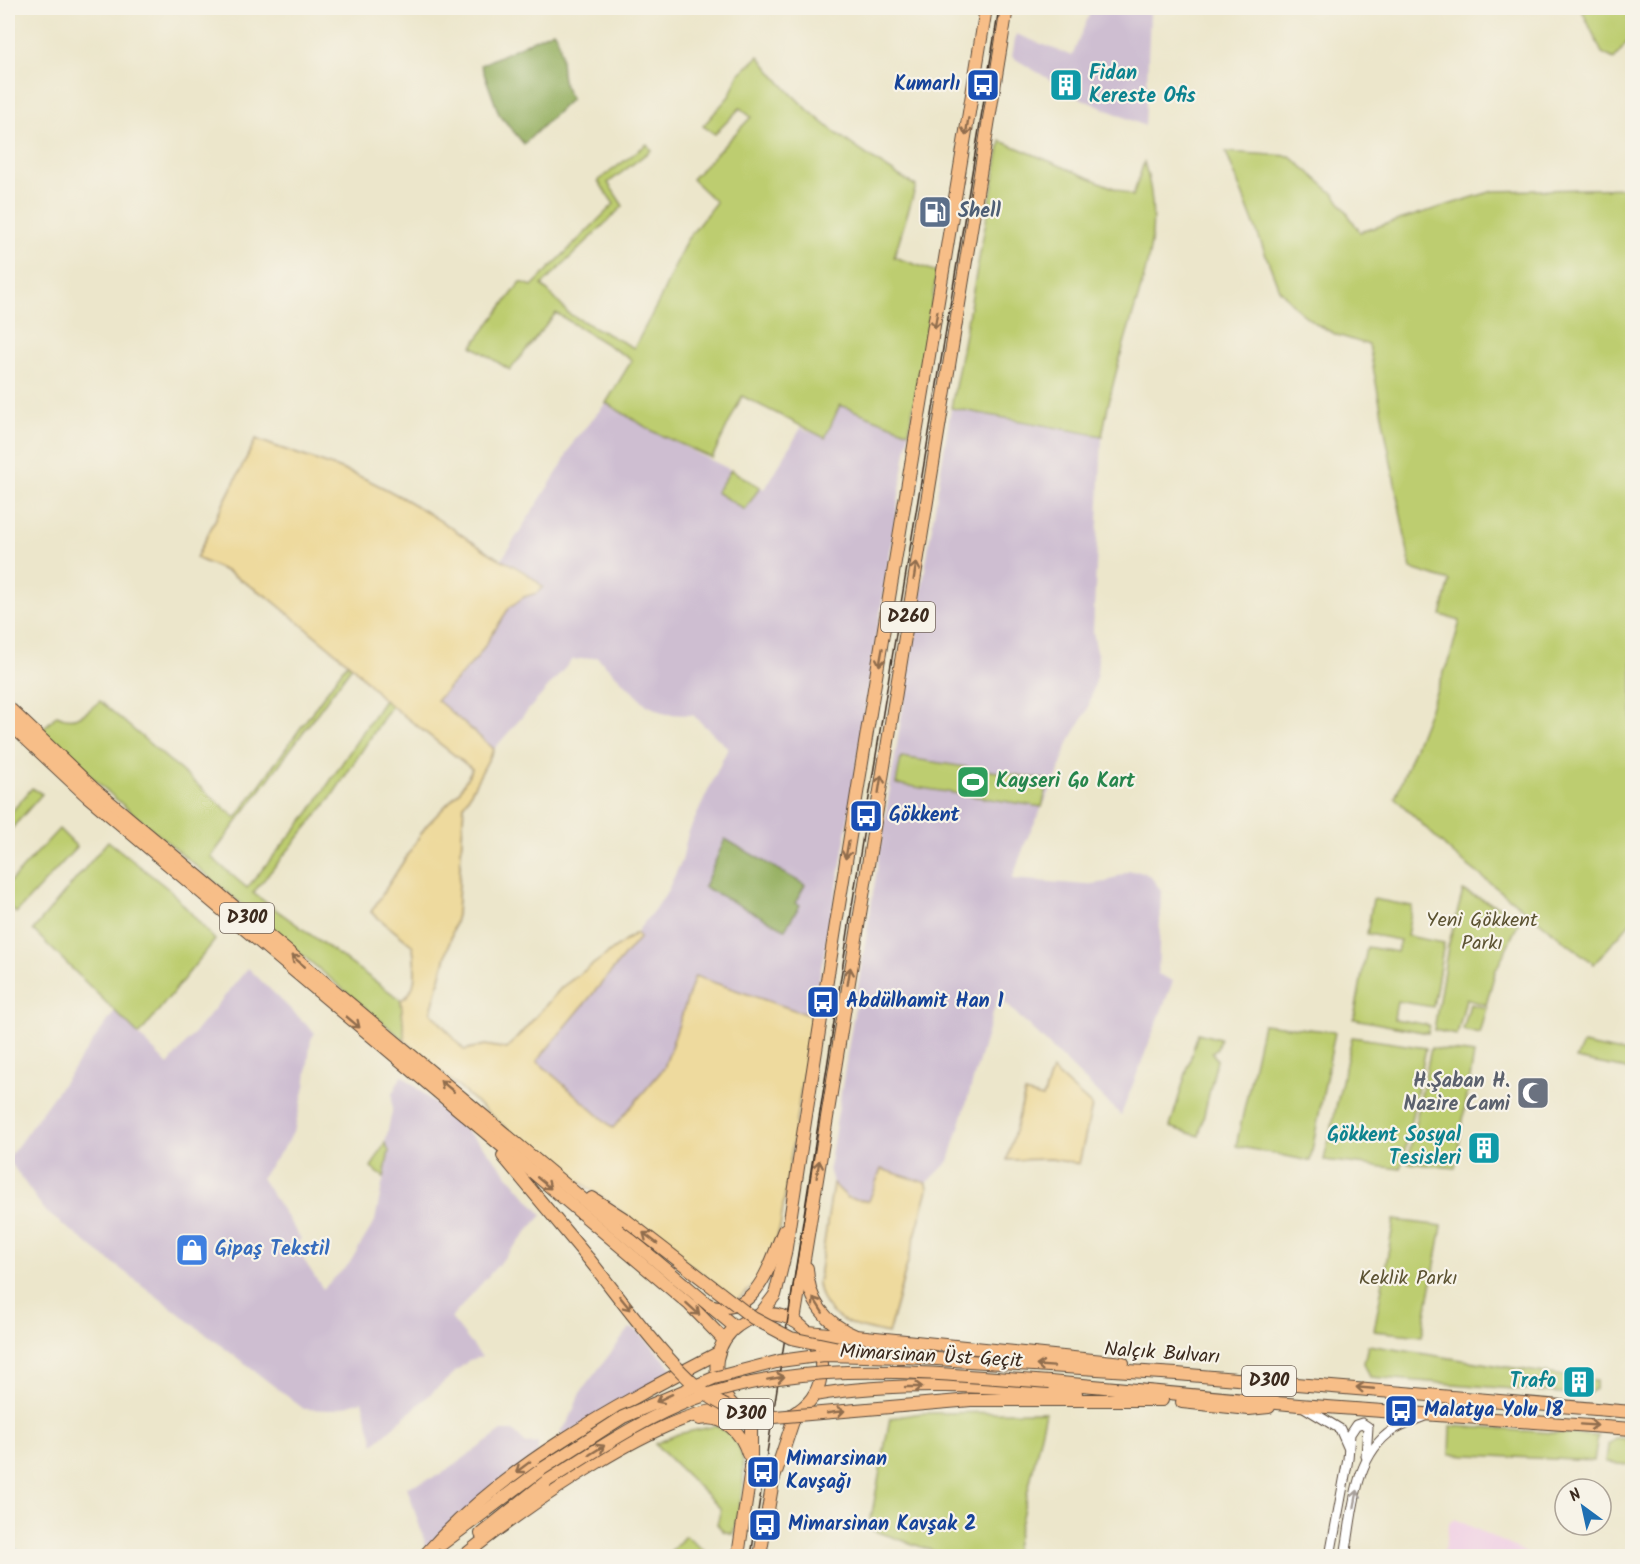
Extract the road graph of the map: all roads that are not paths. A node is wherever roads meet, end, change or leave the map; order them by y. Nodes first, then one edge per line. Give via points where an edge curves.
1 (986, 8) edge
2 (1007, 8) edge
3 (8, 706) edge
4 (8, 722) edge
5 (483, 1132) junction
6 (552, 1173) junction
7 (790, 1218) junction
8 (809, 1227) junction
9 (709, 1305) junction
10 (759, 1316) junction
11 (794, 1321) junction
12 (735, 1327) junction
13 (808, 1332) junction
14 (860, 1337) junction
15 (724, 1340) junction
16 (718, 1353) junction
17 (905, 1357) junction
18 (1177, 1374) junction
19 (1050, 1382) joint
20 (814, 1395) junction
21 (1152, 1400) junction
22 (1299, 1405) junction
23 (1632, 1412) edge
24 (796, 1413) junction
25 (1431, 1413) junction
26 (746, 1415) junction
27 (661, 1428) junction
28 (1632, 1429) edge
29 (1349, 1449) junction
30 (1365, 1459) junction
31 (751, 1468) junction
32 (424, 1557) edge
33 (456, 1557) edge
34 (464, 1557) edge
35 (738, 1557) edge
36 (760, 1557) edge
37 (1330, 1557) edge
38 (1345, 1557) edge

1 -> 7 highway, D260
8 -> 2 highway, D260
6 -> 3 highway, D300 via 93,788
4 -> 5 highway, D300 via 96,804
5 -> 15 highway, D300 via 690,1305
5 -> 21 highway, D300, bridge via 692,1384 719,1404 744,1414 775,1418 971,1400
6 - 9 highway, D300
17 -> 6 highway, D300, bridge via 817,1345 780,1333 735,1306 626,1220
7 - 9 highway via 752,1297 731,1307
7 - 10 highway via 777,1289
8 - 11 highway
14 -> 8 highway via 834,1324 814,1301 807,1270
9 - 12 highway, D300
10 - 11 highway
10 - 12 highway
11 - 13 highway
12 - 15 highway
13 - 14 highway
13 - 20 highway via 820,1356 819,1383
14 - 18 highway via 1065,1356
15 - 16 highway
16 - 26 highway via 720,1387 732,1406
16 -> 32 highway via 615,1406 542,1453 449,1528
18 -> 17 highway, Nalçık Bulvarı / D300
17 -> 32 highway, Mimarsinan Üst Geçit, bridge via 824,1354 714,1378 623,1417 542,1469
23 -> 18 highway, Nalçık Bulvarı / D300
19 - 22 highway, Nalçık Bulvarı / D300
33 -> 19 highway, Mimarsinan Üst Geçit, bridge via 547,1481 637,1425 694,1399 767,1379 832,1371 879,1370
20 -> 21 highway via 857,1388 937,1387
20 - 24 highway
21 - 22 highway via 1249,1409
22 - 25 highway, Nalçık Bulvarı / D300
22 - 29 street via 1340,1429
24 - 26 highway via 773,1420
24 - 36 highway via 773,1481
25 -> 28 highway, Nalçık Bulvarı / D300
25 - 30 street via 1394,1429 1375,1444
26 - 27 highway via 726,1408 696,1414
26 - 31 highway
27 - 31 highway via 705,1418 722,1421 742,1438
27 - 34 highway via 554,1492
29 - 30 street via 1350,1434 1362,1423 1368,1427 1369,1437
29 - 37 street
38 -> 30 street
31 - 35 highway

